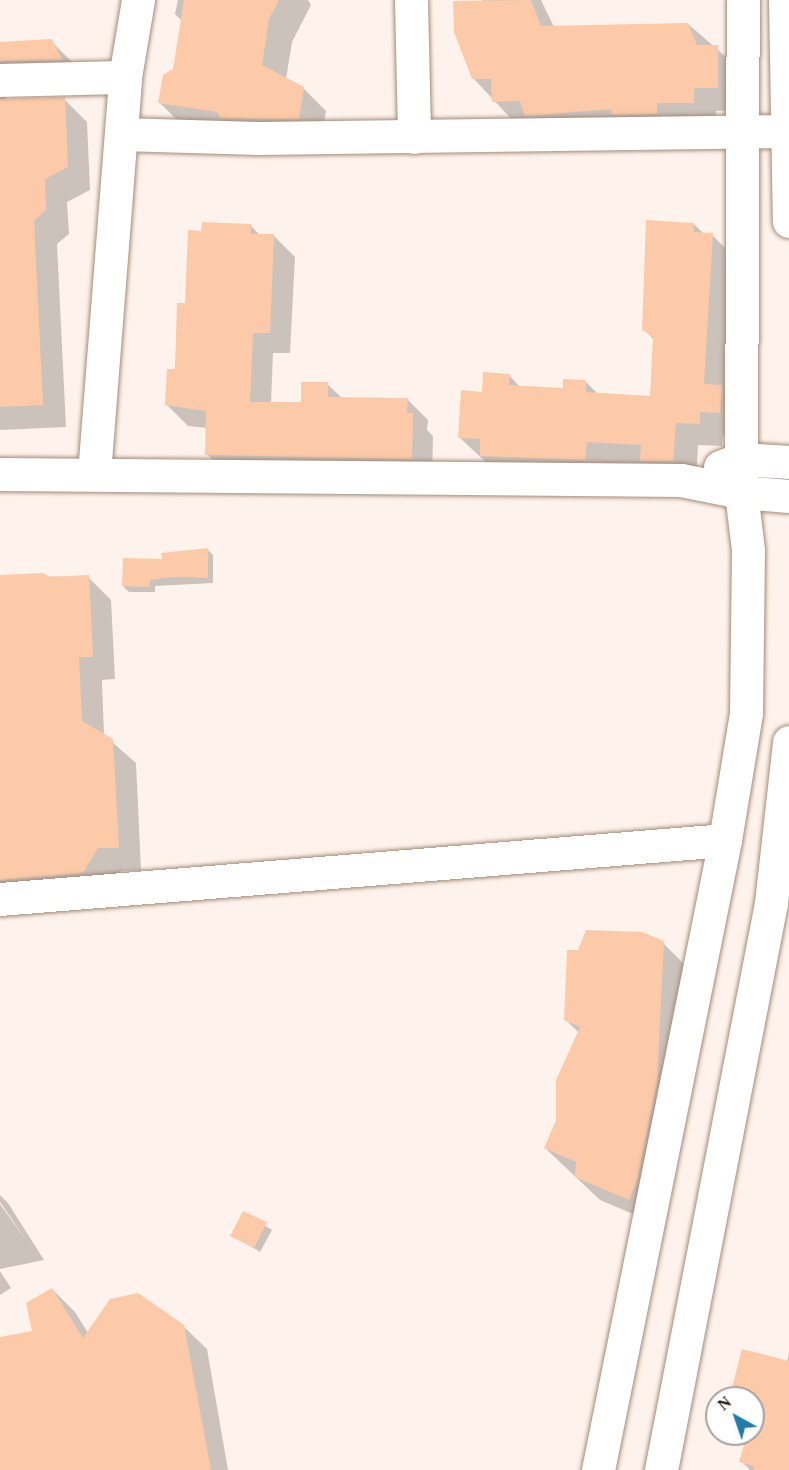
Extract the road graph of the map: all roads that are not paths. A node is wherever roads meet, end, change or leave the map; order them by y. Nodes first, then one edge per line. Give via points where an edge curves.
1 (138, 0) edge
2 (411, 0) edge
3 (743, 0) edge
4 (785, 0) edge
5 (125, 77) junction
6 (0, 80) edge
7 (741, 130) junction
8 (785, 131) junction
9 (121, 134) junction
10 (414, 137) junction
11 (789, 221) edge
12 (741, 459) junction
13 (789, 462) edge
14 (0, 474) edge
15 (94, 474) junction
16 (681, 480) junction
17 (741, 492) junction
18 (789, 496) edge
19 (789, 742) edge
20 (725, 840) junction
21 (0, 899) edge
22 (598, 1470) edge
23 (661, 1470) edge

1 - 5 street
2 - 10 street
3 - 7 street
4 - 8 street
5 - 6 street
5 - 9 street
7 - 8 street
7 - 10 street
7 - 12 street
8 - 11 street
9 - 10 street
9 - 15 street
12 - 13 street
12 - 16 street
12 - 17 street
14 - 15 street
15 - 16 street
16 - 17 street
17 - 18 street
17 - 20 street via 748,550 746,713
19 - 23 street via 771,903
20 - 21 street via 582,848
20 - 22 street

